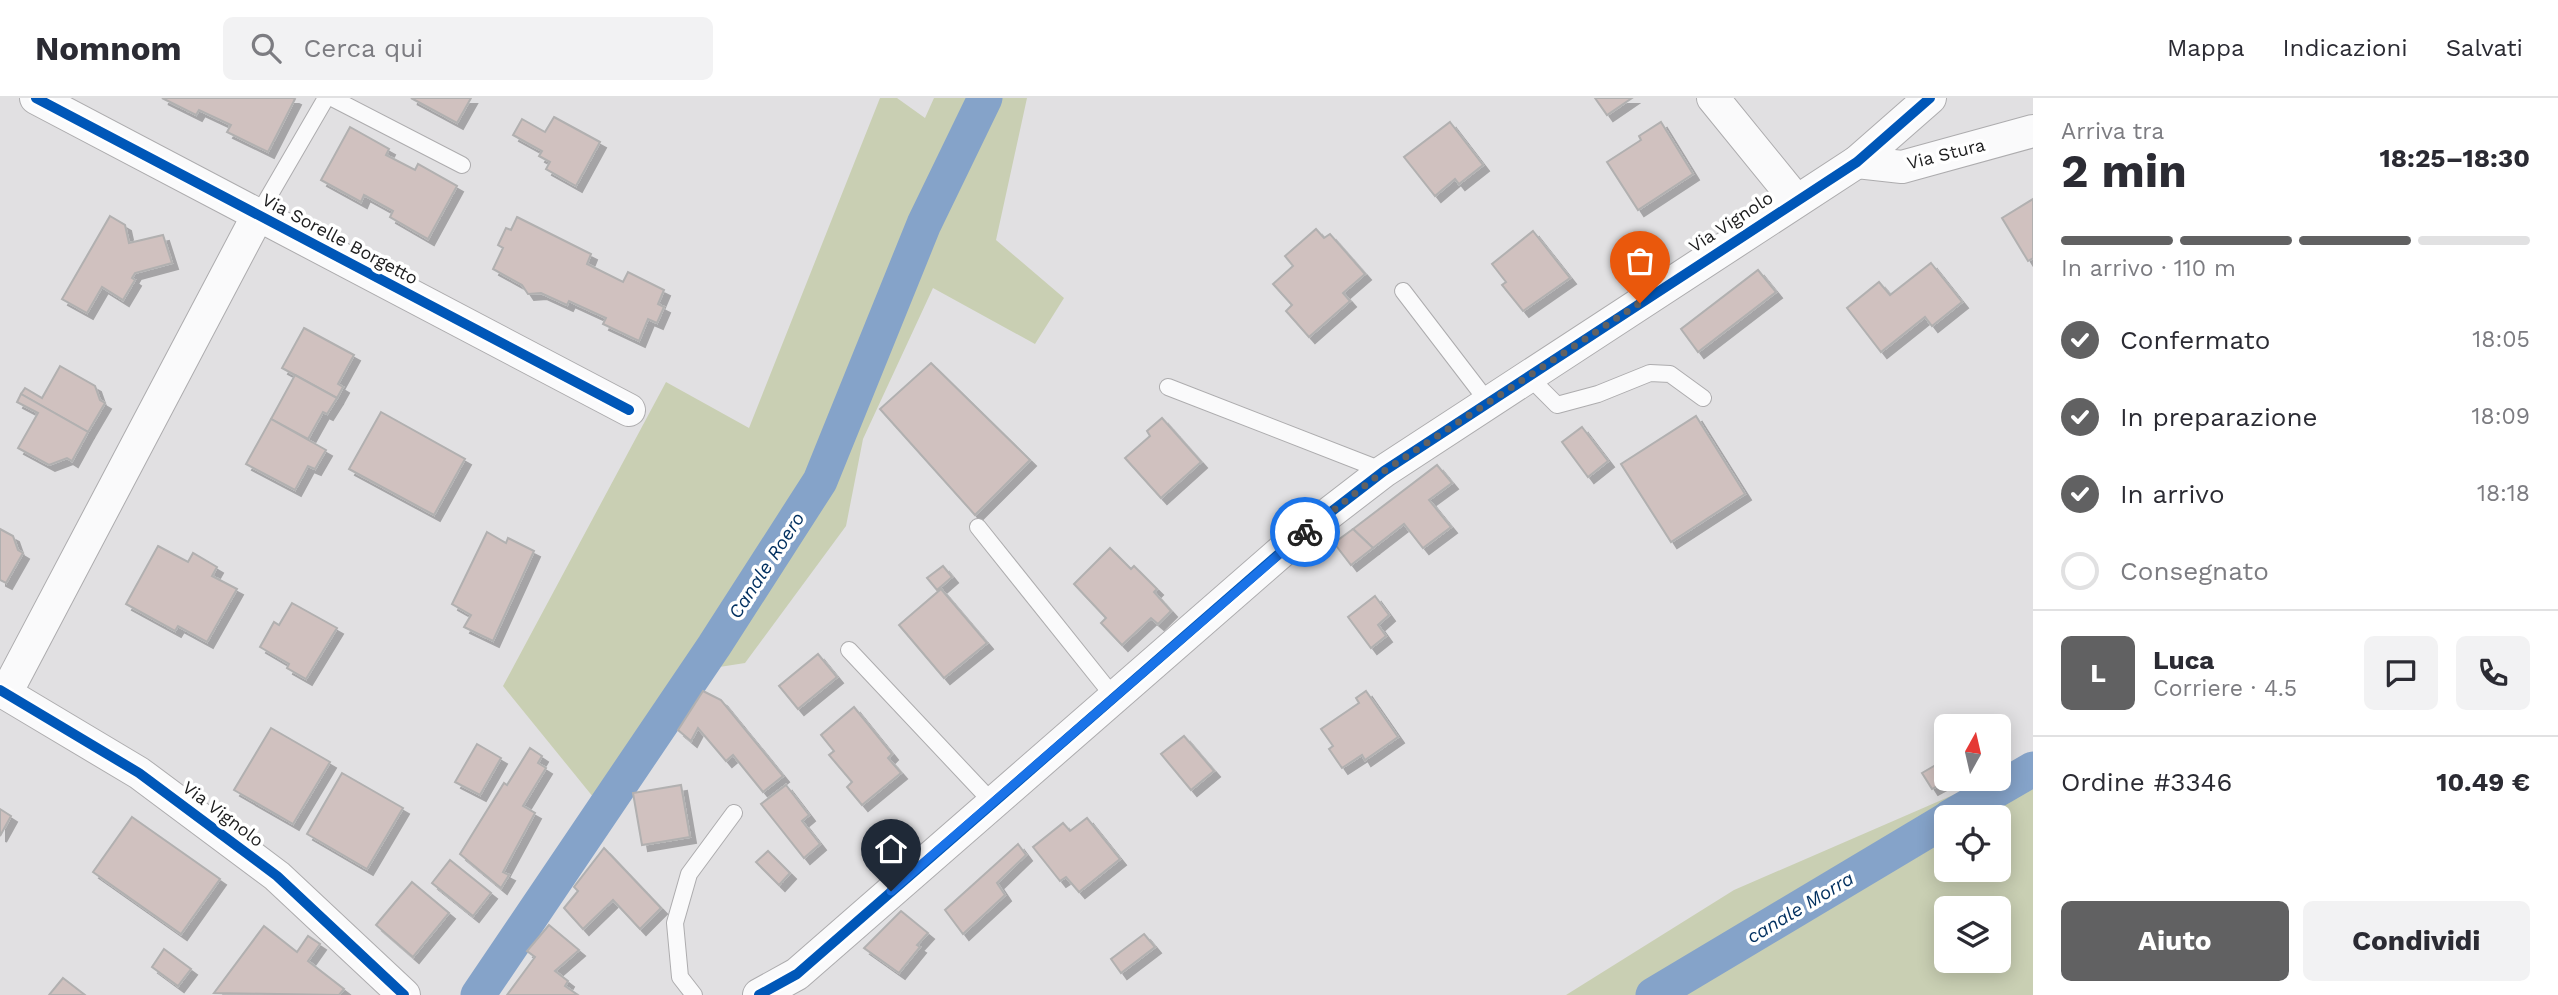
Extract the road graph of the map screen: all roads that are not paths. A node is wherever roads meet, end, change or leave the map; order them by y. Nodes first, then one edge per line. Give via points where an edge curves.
1 (36, 98) edge
2 (326, 98) edge
3 (332, 98) edge
4 (1713, 98) edge
5 (1930, 98) edge
6 (2033, 131) edge
7 (1857, 162) junction
8 (462, 165) dead end
9 (1796, 200) junction
10 (258, 215) junction
11 (1403, 291) dead end
12 (1528, 376) junction
13 (1168, 387) dead end
14 (1703, 398) dead end
15 (1488, 402) junction
16 (629, 410) dead end
17 (1384, 471) junction
18 (978, 527) dead end
19 (849, 650) dead end
20 (3, 692) edge
21 (1114, 697) junction
22 (993, 803) junction
23 (734, 813) dead end
24 (404, 995) edge
25 (694, 995) edge
26 (759, 995) edge

1 - 10 street, Via Sorelle Borgetto
2 - 10 lane
3 - 8 lane
4 - 9 street, Via Vignolo
5 - 7 street, Via Vignolo
6 - 7 street, Via Stura via 1902,167
7 - 9 street, Via Vignolo
9 - 12 street, Via Vignolo
10 - 16 street, Via Sorelle Borgetto
10 - 20 street, Via Sorelle Borgetto
11 - 15 lane
12 - 14 lane via 1557,405 1650,373 1670,374
12 - 15 street, Via Vignolo
13 - 17 lane
15 - 17 street, Via Vignolo
17 - 21 street, Via Vignolo via 1297,538
18 - 21 lane
19 - 22 lane
20 - 24 street, Via Vignolo via 138,773 277,876
21 - 22 street, Via Vignolo
22 - 26 street, Via Vignolo via 797,974
23 - 25 lane via 689,874 675,923 680,976

